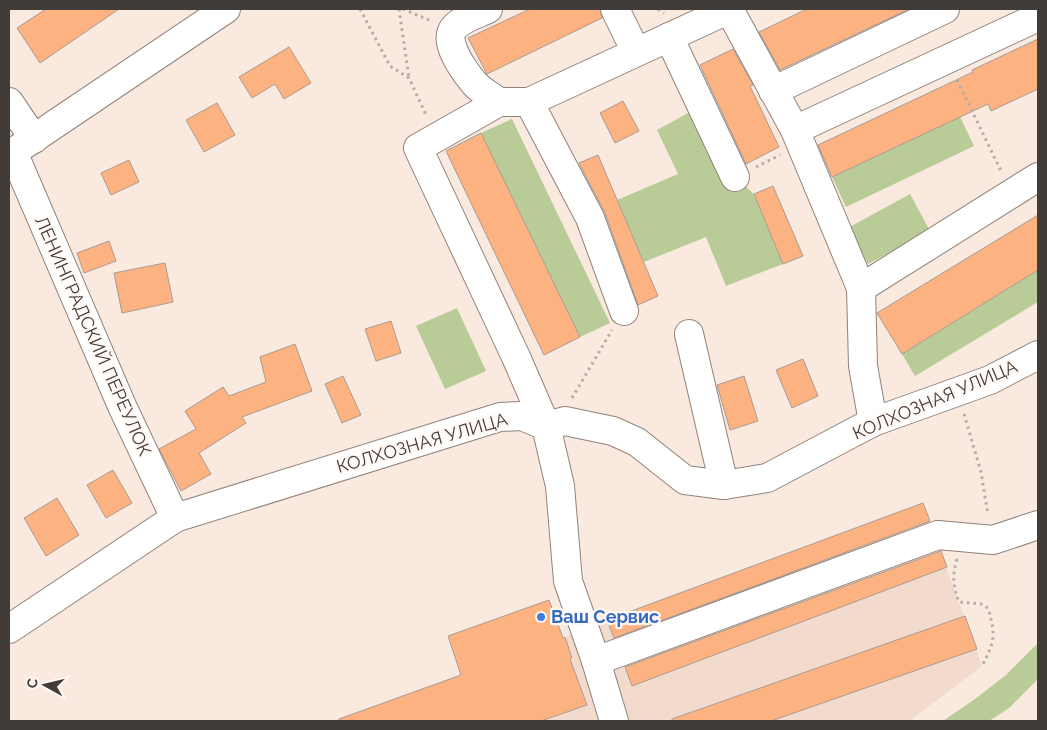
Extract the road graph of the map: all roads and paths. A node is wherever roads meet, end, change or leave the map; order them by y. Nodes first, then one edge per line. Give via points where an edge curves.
1 (226, 9) edge
2 (360, 9) edge
3 (401, 9) edge
4 (488, 9) edge
5 (615, 9) edge
6 (729, 9) edge
7 (945, 9) edge
8 (1038, 17) edge
9 (679, 25) edge
10 (452, 30) junction
11 (636, 52) junction
12 (947, 60) junction
13 (409, 78) junction
14 (773, 90) junction
15 (9, 102) edge
16 (499, 102) junction
17 (529, 102) junction
18 (437, 138) junction
19 (798, 138) junction
20 (19, 149) edge
21 (735, 176) joint
22 (1038, 177) edge
23 (1013, 194) junction
24 (861, 288) junction
25 (624, 311) joint
26 (689, 334) dead end
27 (1038, 355) edge
28 (958, 392) junction
29 (571, 400) dead end
30 (873, 422) junction
31 (546, 426) junction
32 (724, 485) junction
33 (175, 518) junction
34 (1038, 525) edge
35 (960, 537) junction
36 (992, 540) junction
37 (9, 629) edge
38 (596, 661) junction
39 (982, 666) dead end
40 (614, 721) edge

1 - 20 street
2 - 13 path via 390,66
3 - 10 path
3 - 13 path
4 - 10 street via 457,24
5 - 11 street
6 - 9 street
6 - 14 street
7 - 14 street
8 - 12 street
9 - 11 street
9 - 21 street
10 - 16 street via 449,40 457,58 475,84
11 - 17 street
12 - 19 street
12 - 23 path
13 - 18 path
14 - 19 street
15 - 20 street, ЛЕНИНГРАДСКИЙ ПЕРЕУЛОК
16 - 17 street
16 - 18 street
17 - 25 street via 590,218
18 - 31 street via 418,148
19 - 21 path
19 - 24 street
20 - 33 street, ЛЕНИНГРАДСКИЙ ПЕРЕУЛОК via 122,406
22 - 23 street
23 - 24 street
24 - 30 street via 863,366
25 - 29 path
26 - 32 street
27 - 28 street, КОЛХОЗНАЯ УЛИЦА via 990,380
28 - 30 street, КОЛХОЗНАЯ УЛИЦА
28 - 36 path via 981,472
30 - 32 street, КОЛХОЗНАЯ УЛИЦА via 767,478
31 - 32 street, КОЛХОЗНАЯ УЛИЦА via 566,421 613,431 637,442 686,480
31 - 33 street, КОЛХОЗНАЯ УЛИЦА via 522,416 500,417
31 - 38 street via 560,486 568,581
33 - 37 street, КОЛХОЗНАЯ УЛИЦА
34 - 36 street
35 - 36 street
35 - 38 street via 938,535
35 - 39 path via 953,587 959,602 988,608 994,627 992,648
38 - 40 street

